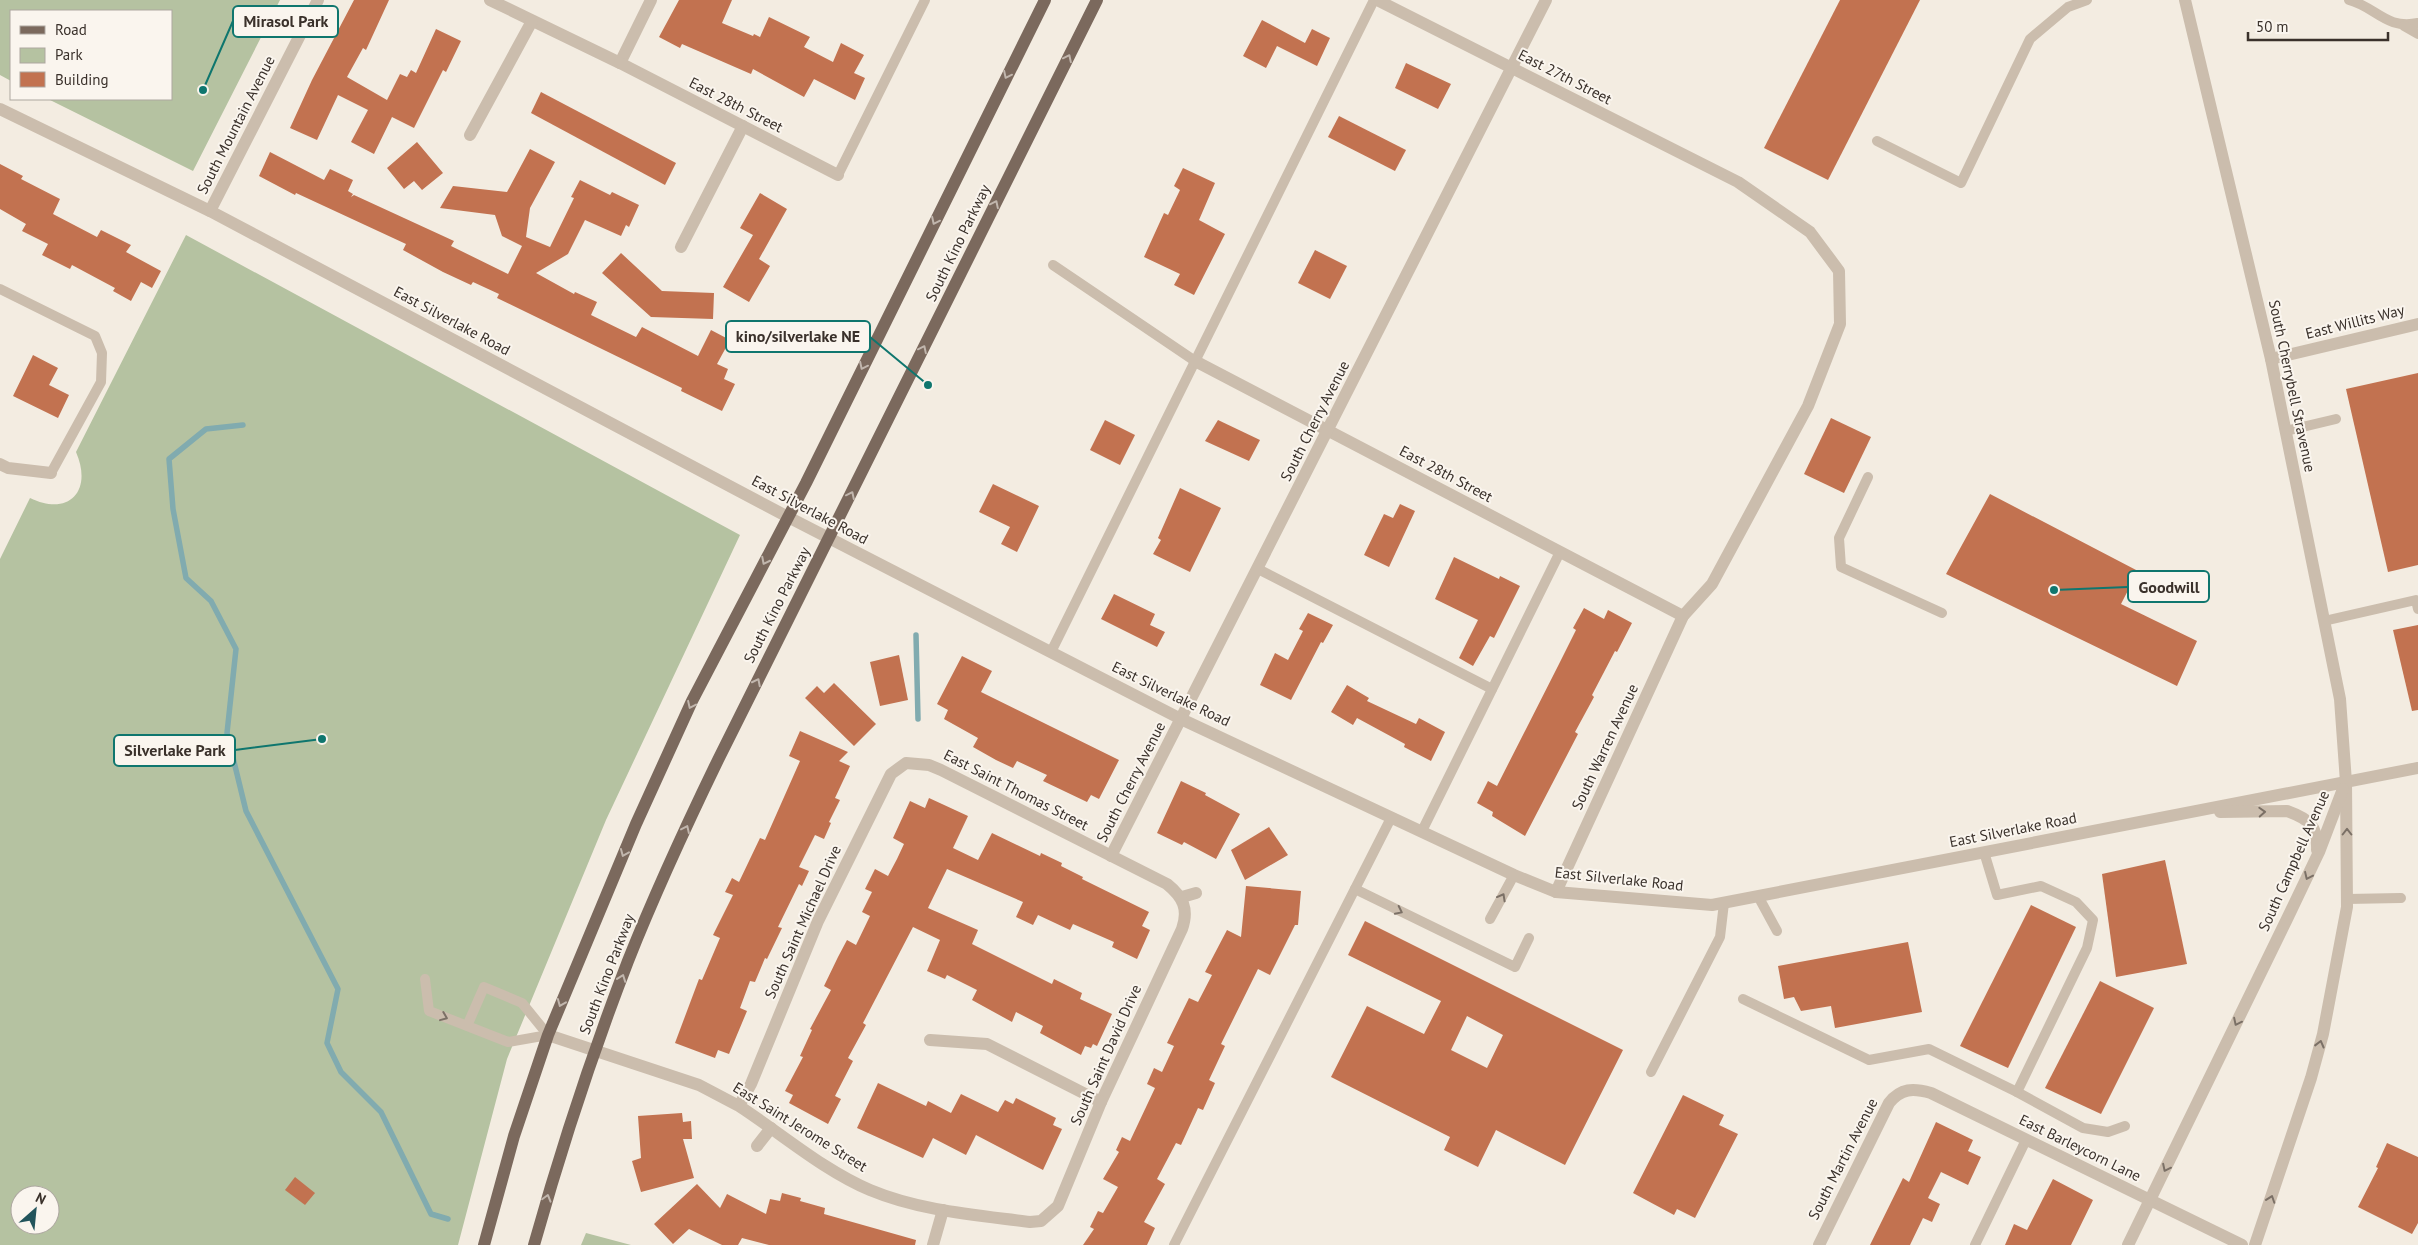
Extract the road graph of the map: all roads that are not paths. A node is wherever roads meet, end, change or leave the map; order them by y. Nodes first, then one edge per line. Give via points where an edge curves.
1 (318, 0) edge
2 (490, 0) edge
3 (651, 0) edge
4 (924, 0) edge
5 (1045, 0) edge
6 (1097, 0) edge
7 (1376, 0) edge
8 (1546, 0) edge
9 (2087, 0) edge
10 (2185, 0) edge
11 (2352, 1) edge
12 (532, 20) junction
13 (2418, 23) edge
14 (2404, 26) junction
15 (2418, 34) edge
16 (618, 62) junction
17 (1512, 68) junction
18 (0, 109) edge
19 (743, 126) junction
20 (470, 135) dead end
21 (1877, 141) dead end
22 (838, 175) joint
23 (210, 211) junction
24 (681, 247) dead end
25 (1052, 265) dead end
26 (0, 290) edge
27 (2418, 324) edge
28 (2271, 359) junction
29 (1195, 361) junction
30 (2336, 419) dead end
31 (1328, 431) junction
32 (2286, 431) junction
33 (0, 464) edge
34 (51, 473) joint
35 (1868, 477) dead end
36 (788, 517) junction
37 (829, 539) junction
38 (1560, 552) junction
39 (1258, 570) junction
40 (2418, 609) edge
41 (1942, 613) dead end
42 (1683, 616) junction
43 (2324, 621) junction
44 (1050, 652) junction
45 (1492, 689) junction
46 (1181, 719) junction
47 (909, 759) joint
48 (2418, 768) edge
49 (2346, 782) junction
50 (2196, 812) junction
51 (1391, 818) junction
52 (1422, 832) junction
53 (1984, 852) junction
54 (1111, 856) junction
55 (2317, 857) junction
56 (1514, 875) junction
57 (1355, 889) junction
58 (1196, 892) dead end
59 (1556, 892) junction
60 (1758, 896) junction
61 (1182, 897) junction
62 (2401, 898) dead end
63 (2347, 899) junction
64 (1724, 903) junction
65 (1490, 919) dead end
66 (1777, 931) dead end
67 (1529, 938) dead end
68 (425, 979) dead end
69 (1743, 999) dead end
70 (467, 1026) junction
71 (548, 1035) junction
72 (930, 1040) dead end
73 (596, 1050) junction
74 (1651, 1072) dead end
75 (1901, 1092) joint
76 (2017, 1092) junction
77 (1101, 1102) junction
78 (739, 1106) junction
79 (2124, 1126) dead end
80 (770, 1128) junction
81 (2026, 1140) junction
82 (757, 1146) dead end
83 (2151, 1200) junction
84 (943, 1210) junction
85 (1041, 1221) joint
86 (484, 1245) edge
87 (534, 1245) edge
88 (933, 1245) edge
89 (1174, 1245) edge
90 (1819, 1245) edge
91 (1975, 1245) edge
92 (2128, 1245) edge
93 (2242, 1245) edge
94 (2255, 1245) edge

1 - 23 street, South Mountain Avenue
2 - 12 street, East 28th Street
3 - 16 street
4 - 22 lane
5 -> 36 main road, South Kino Parkway
37 -> 6 main road, South Kino Parkway
7 - 17 street, East 27th Street
7 - 29 lane
8 - 17 street, South Cherry Avenue
9 - 21 lane via 2068,7 2030,39 1960,183
10 - 28 street, South Cherrybell Stravenue
11 - 14 lane via 2378,17
12 - 16 street, East 28th Street
12 - 20 street
13 - 14 lane
14 - 15 lane
16 - 19 street, East 28th Street
17 - 31 street, South Cherry Avenue
17 - 42 street, East 27th Street via 1738,182 1810,232 1839,271 1840,324 1808,406 1712,584
18 - 23 street, East Silverlake Road
19 - 22 street, East 28th Street
19 - 24 street
23 - 36 street, East Silverlake Road
25 - 29 lane
26 - 34 lane via 95,336 102,353 101,382
27 - 28 street, East Willits Way
28 - 32 street, South Cherrybell Stravenue
29 - 31 street, East 28th Street
29 - 44 lane
30 - 32 lane
31 - 38 street, East 28th Street
31 - 39 street, South Cherry Avenue
32 - 43 street, South Cherrybell Stravenue
33 - 34 street via 8,468
35 - 41 lane via 1839,538 1841,567
36 - 37 street, East Silverlake Road
36 -> 71 main road, South Kino Parkway via 692,701 636,824
37 - 44 street, East Silverlake Road
73 -> 37 main road, South Kino Parkway via 628,961 673,854
38 - 42 street, East 28th Street
38 - 45 lane
39 - 45 lane
39 - 46 street, South Cherry Avenue
40 - 43 lane via 2416,600
42 - 59 street, South Warren Avenue
43 - 49 street, South Cherrybell Stravenue via 2340,699
44 - 46 street, East Silverlake Road
45 - 52 lane
46 - 51 street, East Silverlake Road
46 - 54 street, South Cherry Avenue
47 - 54 street, East Saint Thomas Street via 941,770
47 - 78 street, South Saint Michael Drive via 891,774 826,904
48 - 49 street, East Silverlake Road
49 - 50 street, East Silverlake Road
49 - 55 street, South Campbell Avenue
63 -> 49 street, South Campbell Avenue
50 - 53 street, East Silverlake Road
50 -> 55 street via 2286,811 2295,814 2315,829
51 - 52 street, East Silverlake Road
51 - 57 lane
52 - 56 street, East Silverlake Road
53 - 60 street, East Silverlake Road
53 - 76 lane via 1998,895 2040,886 2076,902 2093,920 2087,948
54 - 61 street, East Saint Thomas Street via 1167,884
55 -> 83 street, South Campbell Avenue
56 - 59 street, East Silverlake Road
65 -> 56 lane
57 -> 67 lane via 1514,967
57 - 89 lane
58 - 61 street
59 - 64 street, East Silverlake Road
60 - 64 street, East Silverlake Road
60 - 66 lane
61 - 77 street, South Saint David Drive via 1186,916 1182,929
62 - 63 lane
94 -> 63 street, South Campbell Avenue via 2316,1061
64 - 74 lane via 1720,937
68 -> 70 lane via 429,1011
69 - 76 lane via 1869,1060 1929,1049
70 - 71 lane via 508,1042
70 - 71 lane via 484,987 522,1003
71 - 73 street, East Saint Jerome Street
71 - 86 main road, South Kino Parkway via 514,1136
72 - 77 street via 987,1044
73 - 78 street, East Saint Jerome Street via 698,1085
87 -> 73 main road, South Kino Parkway via 561,1149
75 - 81 street, East Barleycorn Lane via 1918,1089 1931,1093
75 - 90 street, South Martin Avenue via 1889,1103
76 - 79 lane via 2083,1128 2108,1132
77 - 85 street, South Saint David Drive via 1058,1206
78 - 80 street, East Saint Jerome Street
80 - 82 street
80 - 84 street, East Saint Jerome Street via 870,1190
81 - 83 street, East Barleycorn Lane
81 - 91 lane
83 - 92 street, South Campbell Avenue
83 - 93 street, East Barleycorn Lane
84 - 85 street, East Saint Jerome Street
84 - 88 street

